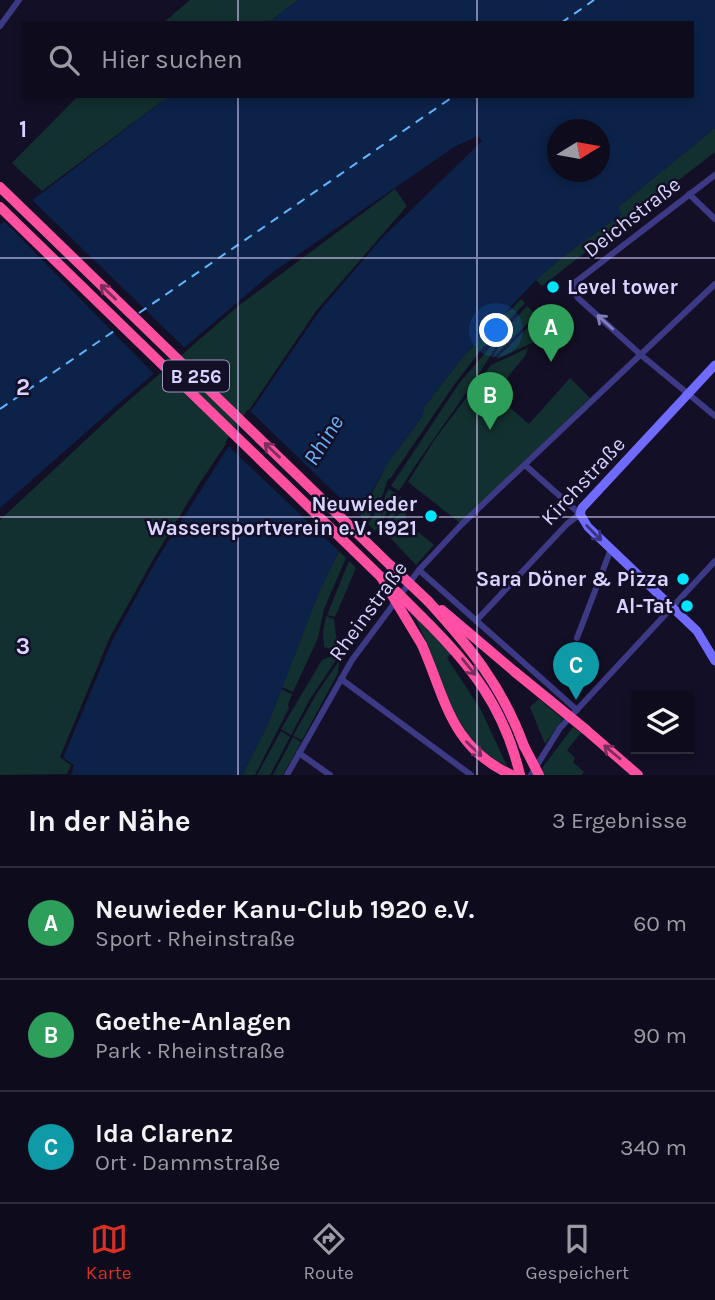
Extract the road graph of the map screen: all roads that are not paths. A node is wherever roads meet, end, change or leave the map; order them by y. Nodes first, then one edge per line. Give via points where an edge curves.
1 (19, 0) edge
2 (0, 26) edge
3 (715, 175) edge
4 (0, 187) edge
5 (690, 194) junction
6 (0, 207) edge
7 (715, 219) edge
8 (715, 284) edge
9 (641, 355) junction
10 (715, 365) edge
11 (687, 393) junction
12 (715, 416) edge
13 (525, 465) junction
14 (580, 514) junction
15 (611, 549) junction
16 (715, 561) edge
17 (419, 570) junction
18 (381, 577) junction
19 (428, 601) junction
20 (671, 608) junction
21 (476, 621) junction
22 (577, 638) dead end
23 (715, 661) edge
24 (341, 680) junction
25 (577, 710) junction
26 (524, 746) junction
27 (299, 753) junction
28 (287, 775) edge
29 (330, 775) edge
30 (471, 775) edge
31 (512, 775) edge
32 (520, 775) edge
33 (531, 775) edge
34 (539, 775) edge
35 (638, 775) edge

1 - 2 street
3 - 5 street, Deichstraße
19 -> 4 highway, B 256, bridge
5 - 7 street
9 -> 5 street, Deichstraße via 578,298 573,284
6 - 18 highway, B 256
8 - 9 street, Rheinstraße
9 - 11 street
9 - 13 street, Rheinstraße
10 - 11 street, Kirchstraße
11 - 12 street
11 - 14 street, Kirchstraße
13 - 14 street
13 - 17 street, Rheinstraße
14 -> 15 street
14 - 21 street, Kirchstraße
15 - 20 street
15 - 22 street
16 - 20 street
17 - 21 street
17 - 24 street, Rheinstraße
18 -> 31 highway, bridge via 422,645 458,731 486,760
18 -> 32 highway, B 256, bridge via 474,672 501,719
19 - 26 highway, B 256 via 490,675
35 -> 19 highway, bridge
20 - 23 street via 697,631
20 - 25 street
21 - 25 street
24 - 27 street, Rheinstraße
24 - 30 street
25 - 33 street
26 - 33 highway, B 256, bridge
26 - 34 highway, bridge
27 - 28 street, Rheinstraße
27 - 29 street

